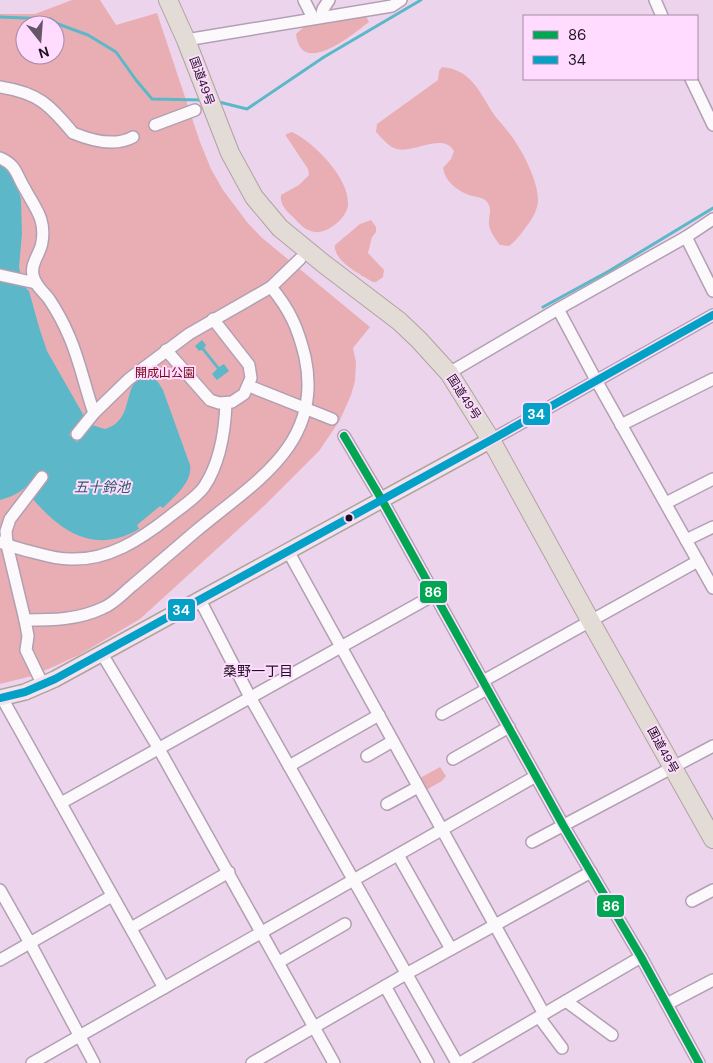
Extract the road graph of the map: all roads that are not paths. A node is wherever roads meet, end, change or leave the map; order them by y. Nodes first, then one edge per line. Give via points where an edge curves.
1 (168, 0) edge
2 (304, 0) edge
3 (329, 0) edge
4 (401, 0) edge
5 (655, 0) edge
6 (662, 15) edge
7 (317, 18) junction
8 (186, 40) junction
9 (692, 80) edge
10 (0, 88) edge
11 (195, 110) dead end
12 (155, 125) dead end
13 (713, 125) edge
14 (133, 137) dead end
15 (0, 158) edge
16 (713, 218) edge
17 (686, 237) junction
18 (300, 260) dead end
19 (0, 275) edge
20 (36, 283) junction
21 (271, 287) junction
22 (713, 291) edge
23 (558, 309) junction
24 (713, 315) edge
25 (213, 319) junction
26 (166, 350) junction
27 (449, 373) junction
28 (713, 379) edge
29 (596, 380) junction
30 (248, 386) junction
31 (226, 403) junction
32 (306, 408) junction
33 (94, 413) junction
34 (332, 419) dead end
35 (622, 425) junction
36 (77, 434) dead end
37 (344, 436) dead end
38 (491, 440) junction
39 (42, 477) dead end
40 (713, 479) edge
41 (382, 500) junction
42 (666, 503) junction
43 (713, 527) edge
44 (686, 540) junction
45 (4, 544) edge
46 (288, 551) junction
47 (698, 561) junction
48 (711, 581) edge
49 (434, 595) junction
50 (200, 600) junction
51 (26, 620) junction
52 (591, 622) junction
53 (341, 647) junction
54 (102, 654) junction
55 (39, 677) dead end
56 (485, 685) junction
57 (250, 697) junction
58 (1, 698) edge
59 (442, 714) dead end
60 (379, 715) junction
61 (509, 726) junction
62 (393, 741) junction
63 (713, 746) edge
64 (159, 749) junction
65 (367, 756) dead end
66 (452, 760) dead end
67 (289, 766) junction
68 (673, 766) junction
69 (536, 776) junction
70 (418, 786) junction
71 (61, 803) junction
72 (387, 804) dead end
73 (563, 824) junction
74 (442, 830) junction
75 (713, 839) edge
76 (532, 842) dead end
77 (398, 855) junction
78 (229, 872) junction
79 (591, 872) junction
80 (355, 881) junction
81 (0, 890) edge
82 (713, 890) edge
83 (112, 896) junction
84 (692, 901) dead end
85 (345, 924) dead end
86 (495, 925) junction
87 (131, 928) junction
88 (263, 933) junction
89 (30, 943) junction
90 (451, 949) junction
91 (641, 957) junction
92 (0, 960) edge
93 (279, 962) junction
94 (406, 974) junction
95 (713, 980) edge
96 (385, 986) junction
97 (164, 988) junction
98 (566, 1001) junction
99 (668, 1004) junction
100 (541, 1015) junction
101 (314, 1028) junction
102 (612, 1035) dead end
103 (79, 1036) junction
104 (562, 1048) dead end
105 (696, 1062) edge
106 (32, 1063) edge
107 (94, 1063) edge
108 (252, 1063) edge
109 (334, 1063) edge
110 (428, 1063) edge
111 (459, 1063) edge

1 - 8 highway, 国道49号
2 - 7 street
3 - 7 street
4 - 7 street via 392,6
5 - 6 street
7 - 8 street
8 - 27 highway, 国道49号 via 230,153 265,211 280,228 399,322
9 - 13 street
10 - 14 street via 33,96 51,108 73,132 85,137 116,141
11 - 12 street
15 - 20 street via 15,168 40,218 43,241 32,270
16 - 17 street
17 - 22 street
17 - 23 street
18 - 21 street
19 - 20 street
20 - 33 street via 50,300 70,337
21 - 25 street
21 - 32 street via 285,304 298,332 308,376
23 - 27 street
23 - 29 street
24 - 29 street
25 - 26 street
25 - 30 street via 250,365
26 - 31 street via 205,395 214,402
26 - 33 street via 129,378
27 - 38 highway, 国道49号
28 - 35 street
29 - 35 street
29 - 38 street
30 - 31 street via 244,394
30 - 32 street
31 - 45 street via 219,452 203,488 143,537 100,556 70,559
32 - 34 street
32 - 51 street via 286,452 271,469 110,605 63,620
33 - 36 street
35 - 42 street
37 - 41 street
38 - 41 main road
38 - 52 highway, 国道49号
39 - 45 street via 10,519
40 - 42 street
41 - 46 main road
41 - 49 street
42 - 44 street
43 - 44 street
44 - 47 street
45 - 51 street
46 - 50 main road
46 - 53 street
47 - 48 street
47 - 52 street
49 - 53 street
49 - 56 street
50 - 54 main road
50 - 57 street
51 - 55 street via 26,650
52 - 56 street
52 - 68 highway, 国道49号
53 - 57 street
53 - 60 street
54 - 58 main road via 55,679
54 - 64 street
56 - 59 street
56 - 61 street
57 - 64 street
57 - 67 street
58 - 71 street
60 - 62 street
60 - 67 street
61 - 66 street
61 - 69 street
62 - 65 street
62 - 70 street
63 - 68 street
64 - 71 street
64 - 78 street
67 - 80 street
68 - 73 street
68 - 75 highway, 国道49号
69 - 73 street
69 - 74 street
70 - 72 street
70 - 74 street
71 - 83 street
73 - 76 street
73 - 79 street
74 - 77 street
74 - 86 street
77 - 80 street
77 - 90 street
78 - 87 street
78 - 88 street
79 - 86 street
79 - 91 street
80 - 88 street
80 - 94 street
81 - 89 street
82 - 84 street
83 - 87 street
83 - 89 street
85 - 93 street
86 - 90 street
86 - 100 street
87 - 97 street
88 - 93 street
88 - 97 street
89 - 92 street
89 - 103 street
90 - 94 street
91 - 98 street
91 - 99 street
93 - 101 street
94 - 96 street
94 - 111 street
95 - 99 street
96 - 101 street
96 - 110 street
97 - 103 street
98 - 100 street
98 - 102 street
99 - 105 street
100 - 104 street
100 - 111 street
101 - 108 street
101 - 109 street
103 - 106 street
103 - 107 street

